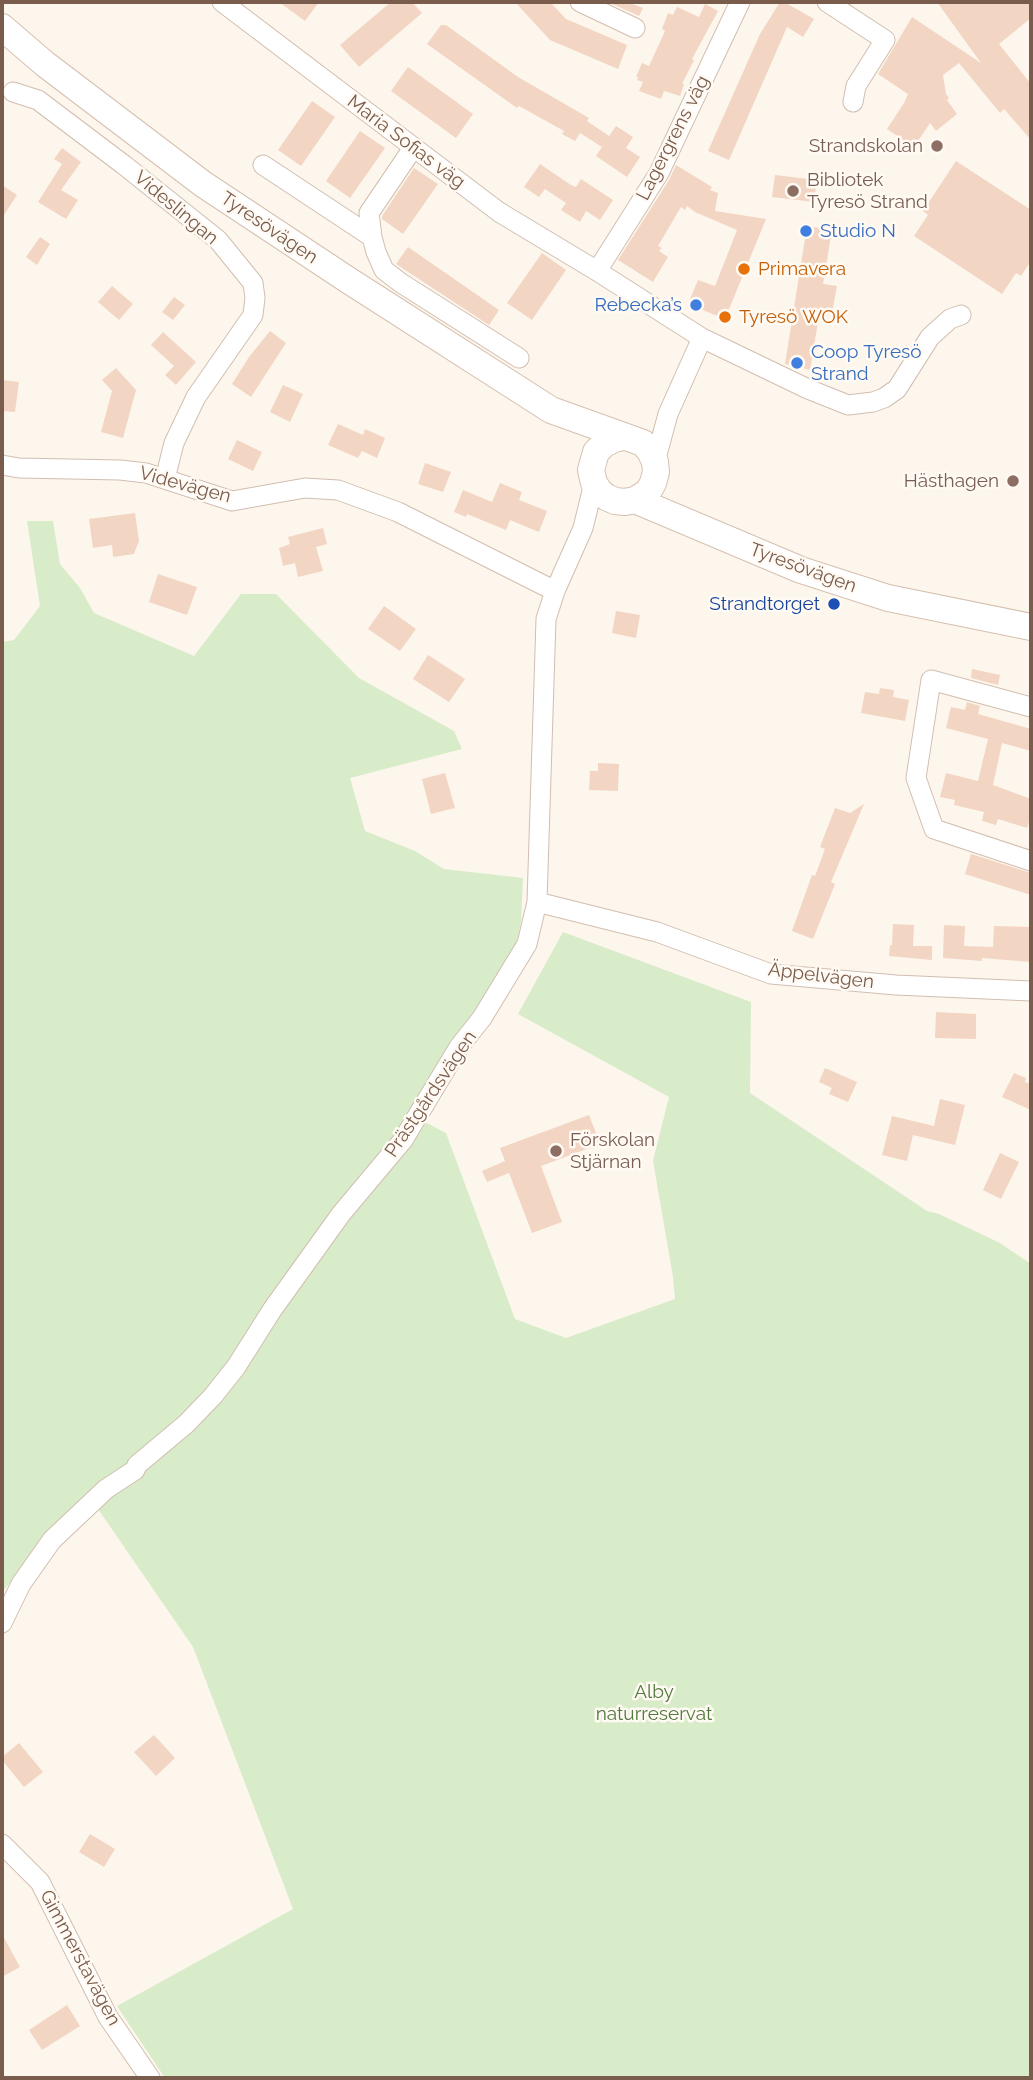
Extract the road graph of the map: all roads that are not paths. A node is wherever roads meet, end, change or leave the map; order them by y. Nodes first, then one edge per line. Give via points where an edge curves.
1 (580, 2) edge
2 (740, 2) edge
3 (827, 2) edge
4 (236, 6) edge
5 (2, 27) edge
6 (635, 28) dead end
7 (13, 92) dead end
8 (853, 102) dead end
9 (413, 148) junction
10 (263, 165) dead end
11 (372, 237) junction
12 (597, 271) junction
13 (961, 314) dead end
14 (702, 338) junction
15 (519, 358) dead end
16 (551, 410) junction
17 (668, 414) junction
18 (629, 438) junction
19 (2, 465) edge
20 (656, 467) junction
21 (593, 471) junction
22 (165, 479) junction
23 (625, 501) junction
24 (583, 528) junction
25 (555, 592) junction
26 (976, 617) junction
27 (1031, 627) edge
28 (1031, 706) edge
29 (1031, 861) edge
30 (537, 902) junction
31 (1031, 991) edge
32 (2, 1623) edge
33 (2, 1844) edge
34 (150, 2078) edge

1 - 6 street
2 - 12 street, Lagergrens väg via 659,173
3 - 8 street via 885,40 856,86
4 - 9 street, Maria Sofias väg
5 - 16 main road, Tyresövägen via 203,184
7 - 22 street, Videslingan via 38,100 124,165 218,240 253,283 253,315 196,397 174,443
9 - 11 street via 369,213
9 - 12 street, Maria Sofias väg via 499,212
10 - 11 street
11 - 15 street via 384,270 392,277
12 - 14 street
13 - 14 street via 930,337 897,389 860,404 837,402
14 - 17 street
16 - 18 main road, Tyresövägen
16 - 21 main road, Tyresövägen via 584,446
17 - 18 street
17 - 20 street
18 - 20 main road, Tyresövägen via 650,451
18 - 21 main road via 604,444
19 - 22 street, Videvägen via 120,470
20 - 23 main road via 648,492
20 - 26 main road, Tyresövägen via 685,510 804,559
21 - 23 main road, Tyresövägen via 606,497
21 - 24 street, Prästgårdsvägen
22 - 25 street, Videvägen via 232,501 305,488 338,490 398,512
23 - 24 street, Prästgårdsvägen via 603,509
23 - 26 main road, Tyresövägen via 801,570 888,598
24 - 25 street, Prästgårdsvägen
25 - 30 street, Prästgårdsvägen via 546,619
26 - 27 main road, Tyresövägen
28 - 29 street via 931,680 916,778 934,829
30 - 31 street, Äppelvägen via 657,932 771,974
30 - 32 street, Prästgårdsvägen via 527,944 404,1140 341,1214 236,1367 186,1424 52,1540 20,1584
33 - 34 street, Gimmerstavägen via 40,1882 108,2017

